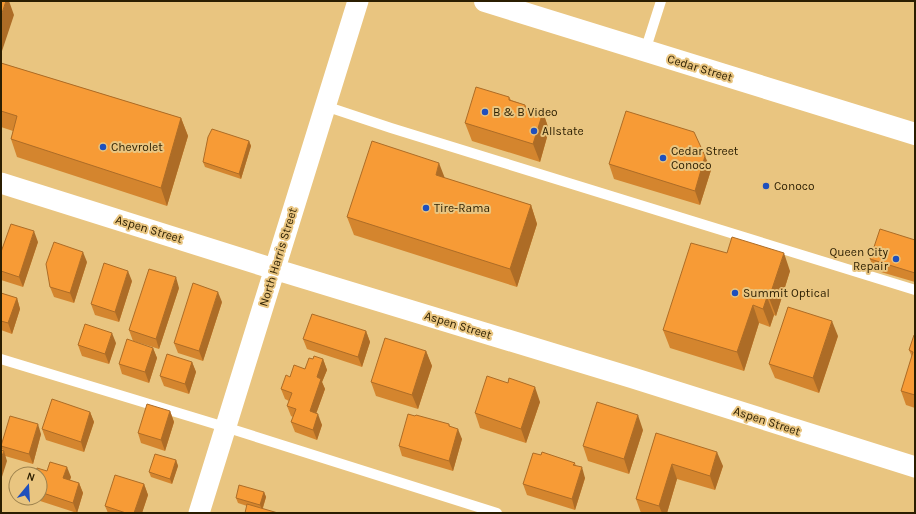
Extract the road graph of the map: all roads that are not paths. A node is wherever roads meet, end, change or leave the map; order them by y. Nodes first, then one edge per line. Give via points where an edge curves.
1 (358, 1) edge
2 (485, 1) edge
3 (661, 1) edge
4 (645, 51) junction
5 (326, 106) junction
6 (915, 134) edge
7 (1, 182) edge
8 (274, 269) junction
9 (915, 290) edge
10 (1, 359) edge
11 (225, 426) junction
12 (915, 467) edge
13 (199, 513) edge
14 (498, 513) edge

1 - 5 street, North Harris Street
2 - 4 main road, Cedar Street
3 - 4 lane
4 - 6 main road, Cedar Street
5 - 8 street, North Harris Street
5 - 9 lane
7 - 8 street, Aspen Street
8 - 11 street, North Harris Street
8 - 12 street, Aspen Street
10 - 11 lane
11 - 13 street, North Harris Street
11 - 14 lane

